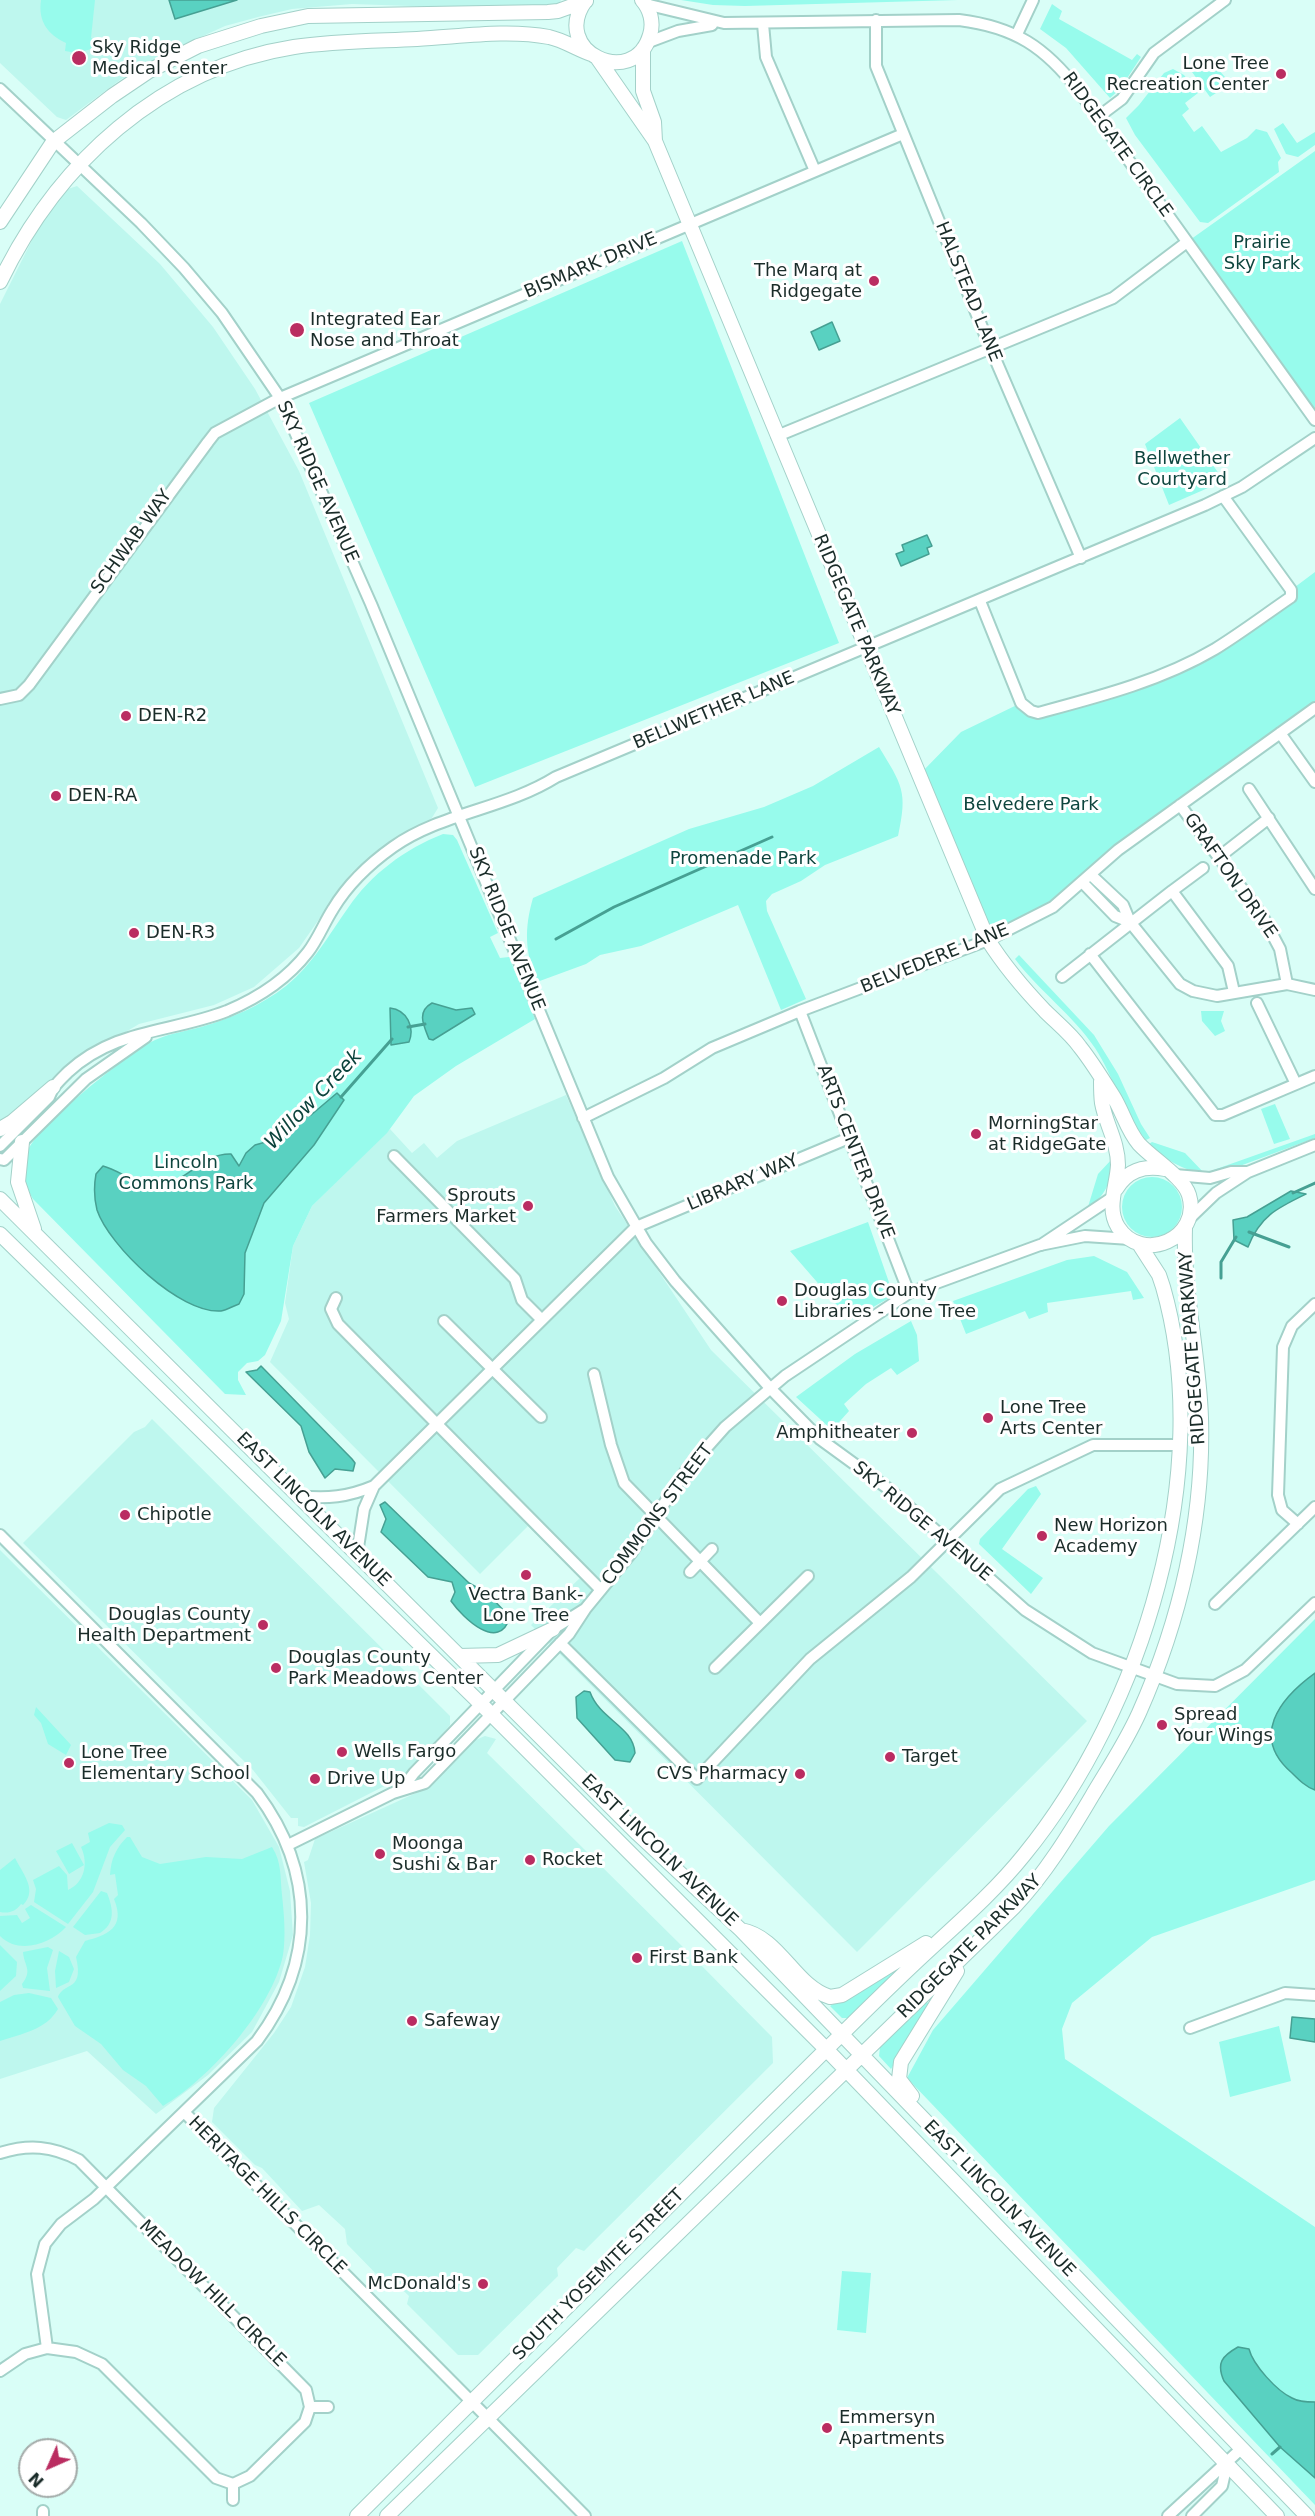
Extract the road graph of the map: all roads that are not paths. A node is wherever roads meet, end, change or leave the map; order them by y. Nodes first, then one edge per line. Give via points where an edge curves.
1 (586, 0) edge
2 (1033, 0) edge
3 (1225, 0) edge
4 (643, 2) edge
5 (876, 20) junction
6 (724, 23) junction
7 (763, 24) junction
8 (1017, 34) junction
9 (645, 46) junction
10 (595, 57) junction
11 (0, 89) edge
12 (1098, 117) junction
13 (903, 134) junction
14 (654, 141) junction
15 (53, 142) junction
16 (77, 165) junction
17 (815, 171) junction
18 (0, 222) edge
19 (689, 225) junction
20 (1187, 242) junction
21 (0, 282) edge
22 (990, 348) junction
23 (280, 398) junction
24 (1315, 420) edge
25 (777, 436) junction
26 (1315, 438) edge
27 (1223, 496) junction
28 (1082, 558) junction
29 (980, 601) junction
30 (865, 649) junction
31 (0, 699) edge
32 (1315, 708) edge
33 (1280, 733) junction
34 (1315, 782) edge
35 (1249, 789) dead end
36 (1180, 805) junction
37 (460, 817) junction
38 (1269, 818) junction
39 (1219, 857) junction
40 (1203, 868) dead end
41 (1092, 874) junction
42 (1083, 883) junction
43 (1315, 889) edge
44 (1172, 891) junction
45 (1130, 922) junction
46 (988, 940) junction
47 (1090, 954) junction
48 (1062, 977) dead end
49 (1287, 984) junction
50 (1315, 990) edge
51 (1234, 992) junction
52 (1257, 1003) dead end
53 (800, 1011) junction
54 (156, 1030) junction
55 (1315, 1076) edge
56 (1101, 1081) junction
57 (1296, 1084) junction
58 (52, 1087) junction
59 (583, 1118) junction
60 (0, 1129) edge
61 (849, 1138) junction
62 (22, 1142) junction
63 (1315, 1145) edge
64 (0, 1146) edge
65 (394, 1156) dead end
66 (0, 1159) edge
67 (1170, 1172) junction
68 (1248, 1172) junction
69 (1114, 1194) junction
70 (0, 1199) edge
71 (1187, 1223) junction
72 (636, 1227) junction
73 (0, 1234) edge
74 (36, 1234) junction
75 (1135, 1242) junction
76 (1040, 1245) junction
77 (909, 1293) junction
78 (336, 1298) dead end
79 (1315, 1304) edge
80 (542, 1320) junction
81 (444, 1321) dead end
82 (493, 1369) junction
83 (594, 1374) dead end
84 (770, 1388) junction
85 (541, 1417) dead end
86 (438, 1423) junction
87 (1178, 1445) junction
88 (374, 1486) junction
89 (299, 1496) junction
90 (1315, 1507) edge
91 (654, 1515) junction
92 (1298, 1524) junction
93 (0, 1535) edge
94 (948, 1540) junction
95 (712, 1550) dead end
96 (357, 1554) junction
97 (699, 1562) junction
98 (690, 1572) dead end
99 (808, 1576) dead end
100 (601, 1590) junction
101 (1315, 1603) edge
102 (1215, 1604) dead end
103 (586, 1608) junction
104 (760, 1623) junction
105 (553, 1629) junction
106 (560, 1643) junction
107 (459, 1656) junction
108 (715, 1668) dead end
109 (1132, 1668) junction
110 (1154, 1677) junction
111 (621, 1686) dead end
112 (493, 1689) junction
113 (612, 1695) junction
114 (504, 1701) junction
115 (481, 1704) junction
116 (491, 1716) junction
117 (402, 1789) junction
118 (288, 1845) junction
119 (969, 1912) junction
120 (741, 1930) junction
121 (971, 1950) junction
122 (1315, 1995) edge
123 (1190, 2028) dead end
124 (840, 2034) junction
125 (826, 2049) junction
126 (860, 2055) junction
127 (844, 2068) junction
128 (184, 2112) junction
129 (0, 2153) edge
130 (105, 2187) junction
131 (1013, 2213) junction
132 (47, 2348) junction
133 (0, 2371) edge
134 (472, 2401) junction
135 (310, 2407) junction
136 (328, 2407) dead end
137 (489, 2418) junction
138 (1241, 2449) junction
139 (1227, 2464) junction
140 (233, 2484) junction
141 (233, 2500) dead end
142 (357, 2516) edge
143 (387, 2516) edge
144 (585, 2516) edge
145 (1168, 2516) edge
146 (1192, 2516) edge
147 (1277, 2516) edge
148 (1307, 2516) edge

1 - 10 main road, RIDGEGATE PARKWAY via 578,16 577,33
1 - 15 main road via 548,12 344,14 308,16 261,26 198,46 166,62 112,96
2 - 8 street
3 - 12 street via 1154,53 1122,99
4 - 6 street, RIDGEGATE CIRCLE
4 - 9 main road, RIDGEGATE PARKWAY via 651,20
5 - 7 street, RIDGEGATE CIRCLE
5 - 8 street, RIDGEGATE CIRCLE via 959,20
5 - 13 street, HALSTEAD LANE via 876,66
6 - 7 street, RIDGEGATE CIRCLE
6 - 9 street, RIDGEGATE CIRCLE via 678,31
7 - 17 street via 766,57
8 - 12 street, RIDGEGATE CIRCLE via 1065,72
9 - 10 main road via 624,61 607,62
9 - 14 main road, RIDGEGATE PARKWAY via 643,91 654,122
10 - 14 main road, RIDGEGATE PARKWAY
10 - 16 main road via 551,38 532,35 292,48 237,62 179,87 129,118
11 - 15 street, SKY RIDGE AVENUE
12 - 20 street, RIDGEGATE CIRCLE
13 - 17 street, BISMARK DRIVE
13 - 22 street, HALSTEAD LANE
14 - 19 main road, RIDGEGATE PARKWAY
15 - 16 street, SKY RIDGE AVENUE
15 - 18 main road
16 - 21 main road via 45,204
16 - 23 street, SKY RIDGE AVENUE via 184,268 222,313
17 - 19 street, BISMARK DRIVE
19 - 23 street, BISMARK DRIVE
19 - 25 main road, RIDGEGATE PARKWAY
20 - 22 street via 1113,298
20 - 24 street, RIDGEGATE CIRCLE
22 - 25 street
22 - 28 street, HALSTEAD LANE
23 - 31 street, SCHWAB WAY via 215,434 29,685 19,694
23 - 37 street, SKY RIDGE AVENUE
25 - 30 main road, RIDGEGATE PARKWAY
26 - 27 street, BELLWETHER LANE
27 - 28 street, BELLWETHER LANE
27 - 29 street via 1291,590 1291,597 1214,650 1158,676 1101,696 1038,713 1031,711 1022,703
28 - 29 street, BELLWETHER LANE
29 - 30 street, BELLWETHER LANE
30 - 37 street, BELLWETHER LANE via 591,762 532,791
30 - 46 main road, RIDGEGATE PARKWAY
32 - 33 street, BELVEDERE LANE
33 - 34 street
33 - 36 street, BELVEDERE LANE
35 - 38 street
36 - 39 street, GRAFTON DRIVE
36 - 41 street, BELVEDERE LANE
37 - 54 street, BELLWETHER LANE via 429,827 368,866 339,900 302,959 269,988 229,1010
37 - 59 street, SKY RIDGE AVENUE
38 - 39 street
38 - 43 street
39 - 49 street, GRAFTON DRIVE via 1280,949
40 - 44 street
41 - 42 street, BELVEDERE LANE
41 - 45 street via 1123,905
42 - 45 street via 1115,916
42 - 46 street, BELVEDERE LANE via 1053,907
44 - 45 street
44 - 51 street via 1228,966
45 - 47 street
45 - 51 street via 1180,984 1217,996
46 - 53 street, BELVEDERE LANE
46 - 56 main road, RIDGEGATE PARKWAY via 1027,993 1079,1045
47 - 48 street
47 - 57 street via 1215,1115
49 - 50 street
49 - 51 street
52 - 57 street
53 - 59 street, BELVEDERE LANE via 712,1048 664,1078
53 - 61 street, ARTS CENTER DRIVE
54 - 58 street, BELLWETHER LANE via 107,1044 79,1062
54 - 62 street, BELLWETHER LANE via 86,1079
55 - 57 street
56 - 67 main road, RIDGEGATE PARKWAY via 1131,1132
56 - 69 main road, RIDGEGATE PARKWAY via 1102,1104 1117,1152
58 - 60 main road
58 - 64 street, BELLWETHER LANE via 49,1097
59 - 72 street, SKY RIDGE AVENUE via 608,1177
61 - 72 street, LIBRARY WAY
61 - 77 street, ARTS CENTER DRIVE
62 - 66 street, BELLWETHER LANE via 4,1160
62 - 74 main road via 18,1182
63 - 68 street
65 - 80 street via 515,1279 522,1300
67 - 68 street via 1210,1178
67 - 69 main road via 1140,1168 1129,1173
67 - 71 main road, RIDGEGATE PARKWAY via 1189,1194
68 - 71 street via 1216,1193
69 - 75 main road, RIDGEGATE PARKWAY via 1116,1224
69 - 76 street, COMMONS STREET
70 - 74 main road, EAST LINCOLN AVENUE
71 - 75 main road, RIDGEGATE PARKWAY via 1178,1236 1160,1245
71 - 110 main road, RIDGEGATE PARKWAY via 1187,1299 1197,1363 1201,1468 1185,1575
72 - 80 street
72 - 84 street, SKY RIDGE AVENUE via 675,1281
73 - 115 main road, EAST LINCOLN AVENUE
74 - 89 main road, EAST LINCOLN AVENUE
75 - 76 street, COMMONS STREET via 1085,1236
75 - 87 main road, RIDGEGATE PARKWAY via 1159,1275 1169,1307 1176,1363
76 - 77 street, COMMONS STREET
77 - 84 street, COMMONS STREET
78 - 86 street via 332,1309 338,1324
79 - 92 street via 1292,1326 1283,1347 1278,1495 1282,1510
80 - 82 street
81 - 82 street
82 - 85 street
82 - 86 street
83 - 91 street via 624,1483
84 - 91 street, COMMONS STREET via 725,1427
84 - 94 street, SKY RIDGE AVENUE via 820,1439 890,1490
86 - 88 street
86 - 100 street
87 - 94 street via 1094,1445 999,1488
87 - 109 main road, RIDGEGATE PARKWAY via 1162,1570 1148,1626
88 - 89 street via 334,1498
88 - 96 street via 364,1509
89 - 96 main road, EAST LINCOLN AVENUE
90 - 92 street
91 - 97 street
91 - 100 street, COMMONS STREET via 632,1552
92 - 102 street
93 - 118 street, HERITAGE HILLS CIRCLE via 240,1774 268,1808
94 - 109 street, SKY RIDGE AVENUE via 1025,1610 1092,1653
94 - 113 street via 911,1577 810,1659 697,1779
95 - 97 street
96 - 107 main road, EAST LINCOLN AVENUE
97 - 98 street
97 - 104 street
99 - 104 street
100 - 103 street, COMMONS STREET
101 - 110 street, SKY RIDGE AVENUE via 1245,1670 1215,1686 1184,1686
103 - 105 street, COMMONS STREET
103 - 106 street, COMMONS STREET via 578,1624
104 - 108 street
105 - 107 main road via 498,1655
105 - 112 street, COMMONS STREET
106 - 113 street
106 - 114 street, COMMONS STREET
107 - 112 main road, EAST LINCOLN AVENUE
109 - 110 street, SKY RIDGE AVENUE
109 - 119 main road, RIDGEGATE PARKWAY via 1117,1703 1061,1802 1024,1856
110 - 121 main road, RIDGEGATE PARKWAY via 1123,1744 1046,1870
111 - 113 street
112 - 114 main road, EAST LINCOLN AVENUE
112 - 115 street, COMMONS STREET
114 - 116 street, COMMONS STREET
114 - 120 main road, EAST LINCOLN AVENUE
115 - 116 main road, EAST LINCOLN AVENUE
115 - 117 street, COMMONS STREET
116 - 117 street, COMMONS STREET via 425,1783
116 - 125 main road, EAST LINCOLN AVENUE
117 - 118 street, COMMONS STREET
118 - 128 street, HERITAGE HILLS CIRCLE via 302,1911 295,1970 272,2021 257,2041
119 - 120 main road via 901,1961 833,1997 817,1991 758,1933
119 - 124 main road, RIDGEGATE PARKWAY
120 - 124 main road, EAST LINCOLN AVENUE
121 - 126 main road, RIDGEGATE PARKWAY
121 - 131 main road via 901,2062 898,2075 905,2088 1002,2188
122 - 123 street via 1285,1993
124 - 125 main road, SOUTH YOSEMITE STREET
124 - 126 main road, EAST LINCOLN AVENUE
125 - 127 main road, EAST LINCOLN AVENUE
125 - 134 main road, SOUTH YOSEMITE STREET
126 - 127 main road, RIDGEGATE PARKWAY
126 - 131 main road, EAST LINCOLN AVENUE
127 - 137 main road, SOUTH YOSEMITE STREET
127 - 139 main road, EAST LINCOLN AVENUE
128 - 130 street
128 - 134 street, HERITAGE HILLS CIRCLE
129 - 130 street, MEADOW HILL CIRCLE via 39,2146 62,2152 79,2160
130 - 132 street via 61,2224 45,2244 37,2274
130 - 135 street, MEADOW HILL CIRCLE via 306,2390
131 - 138 main road, EAST LINCOLN AVENUE
132 - 133 street via 25,2354
132 - 140 street via 76,2352 102,2364 216,2478
134 - 137 street, HERITAGE HILLS CIRCLE
134 - 142 main road, SOUTH YOSEMITE STREET
135 - 136 street
135 - 140 street via 305,2422 250,2476
137 - 143 main road, SOUTH YOSEMITE STREET
137 - 144 street, HERITAGE HILLS CIRCLE
138 - 139 street
138 - 148 main road, EAST LINCOLN AVENUE
139 - 145 street via 1211,2474
139 - 146 street via 1222,2486
139 - 147 main road, EAST LINCOLN AVENUE
140 - 141 street

